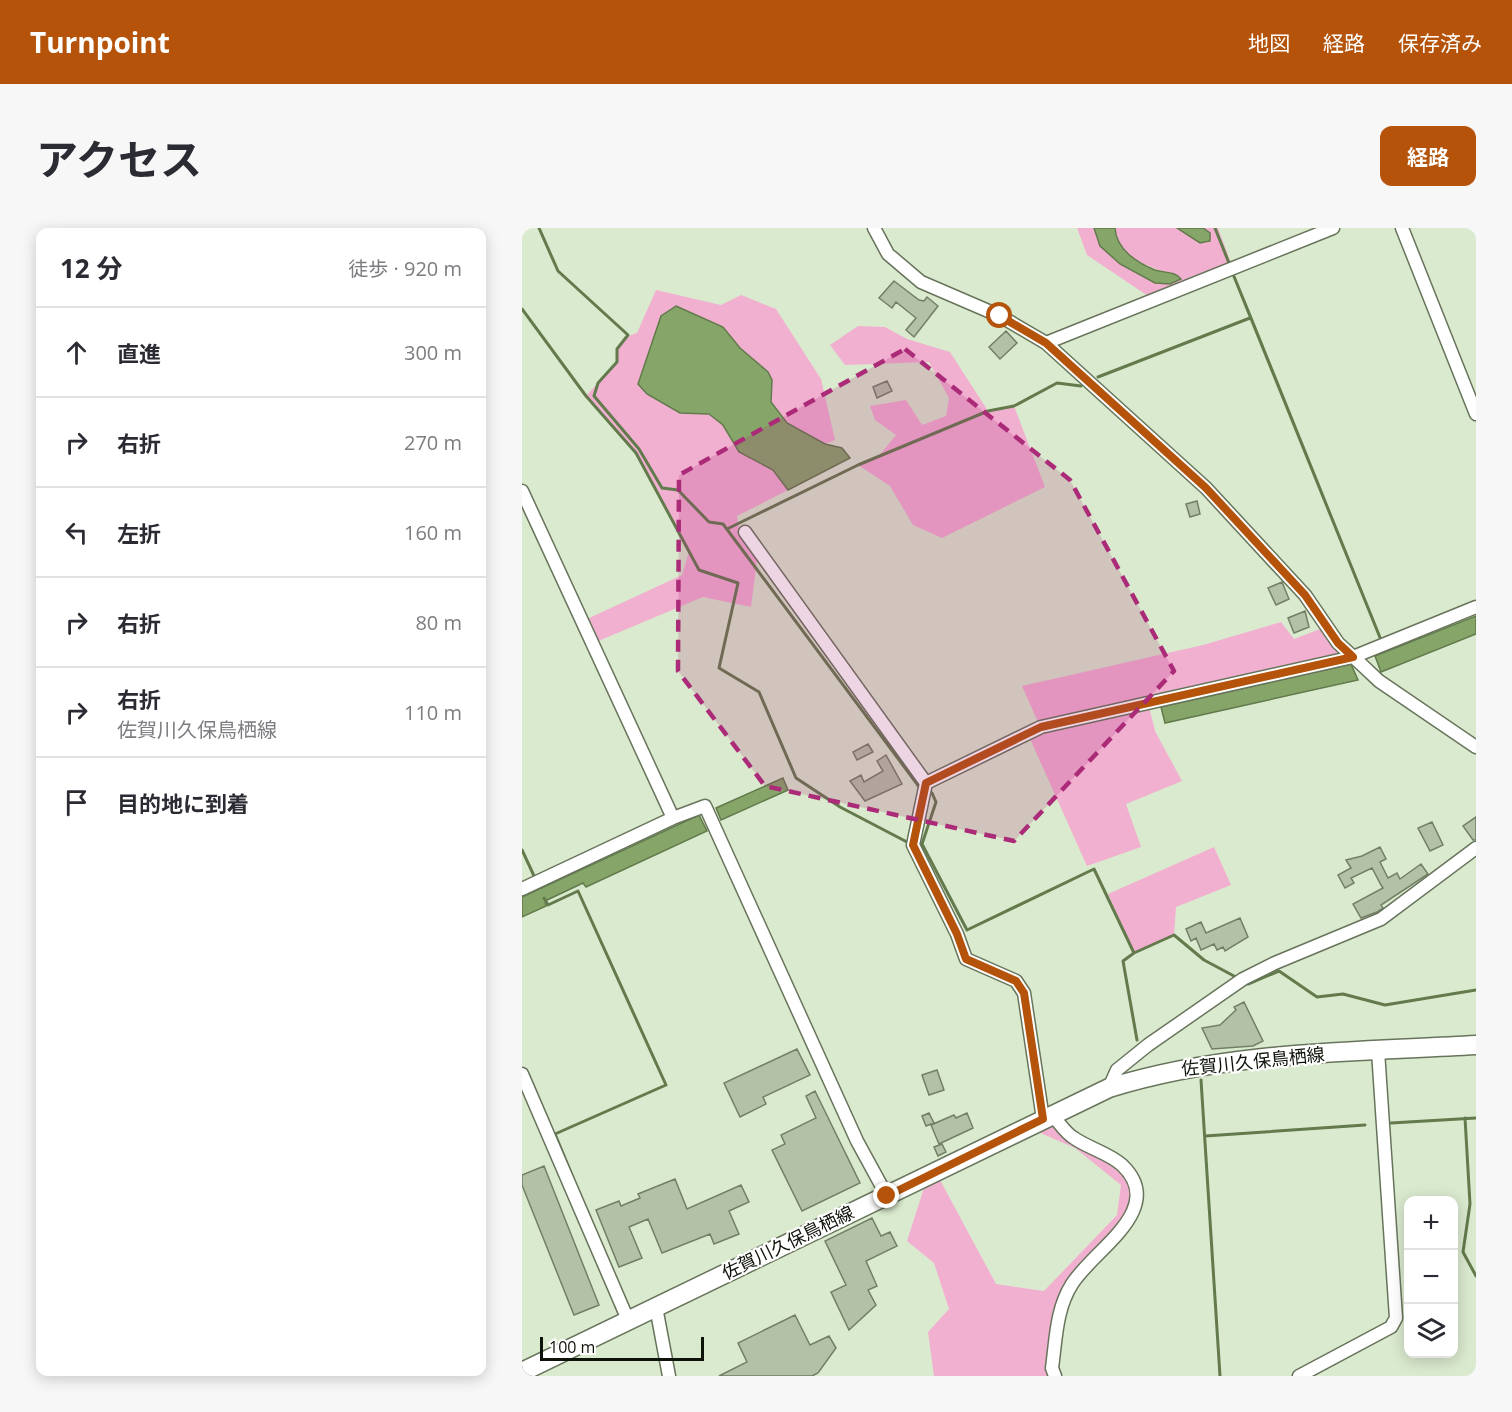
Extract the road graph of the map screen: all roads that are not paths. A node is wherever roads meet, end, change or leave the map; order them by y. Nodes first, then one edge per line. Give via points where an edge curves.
1 (874, 228) edge
2 (1333, 228) edge
3 (1402, 228) edge
4 (1046, 343) junction
5 (1476, 414) edge
6 (522, 491) edge
7 (526, 510) edge
8 (745, 532) dead end
9 (1476, 607) edge
10 (1357, 661) junction
11 (1476, 747) edge
12 (926, 789) junction
13 (673, 818) junction
14 (1476, 848) edge
15 (522, 889) edge
16 (1476, 1045) edge
17 (1378, 1051) junction
18 (522, 1074) edge
19 (1109, 1088) junction
20 (1048, 1117) junction
21 (887, 1196) junction
22 (656, 1307) junction
23 (628, 1320) junction
24 (524, 1373) edge
25 (669, 1376) edge
26 (1054, 1376) edge
27 (1299, 1376) edge

1 - 4 street via 888,254 921,282 1000,316
2 - 4 street
3 - 5 street
4 - 10 street via 1206,488 1305,595 1338,643
6 - 7 street
7 - 13 street
8 - 12 street
9 - 10 street
10 - 11 street
10 - 12 street via 1041,727
12 - 20 street via 913,845 966,959 1016,981 1024,993
13 - 15 street
13 - 21 street via 705,806 857,1141
14 - 19 street via 1382,919 1243,979 1117,1070
16 - 17 main road, 佐賀川久保鳥栖線
17 - 19 main road, 佐賀川久保鳥栖線 via 1237,1060 1154,1074
17 - 27 street via 1396,1318 1391,1327
18 - 23 street
19 - 20 main road, 佐賀川久保鳥栖線
20 - 21 main road, 佐賀川久保鳥栖線
20 - 26 street via 1072,1137 1121,1165 1134,1182 1139,1200 1132,1215 1072,1284 1059,1312
21 - 22 main road, 佐賀川久保鳥栖線
22 - 23 main road, 佐賀川久保鳥栖線
22 - 25 street
23 - 24 main road, 佐賀川久保鳥栖線

